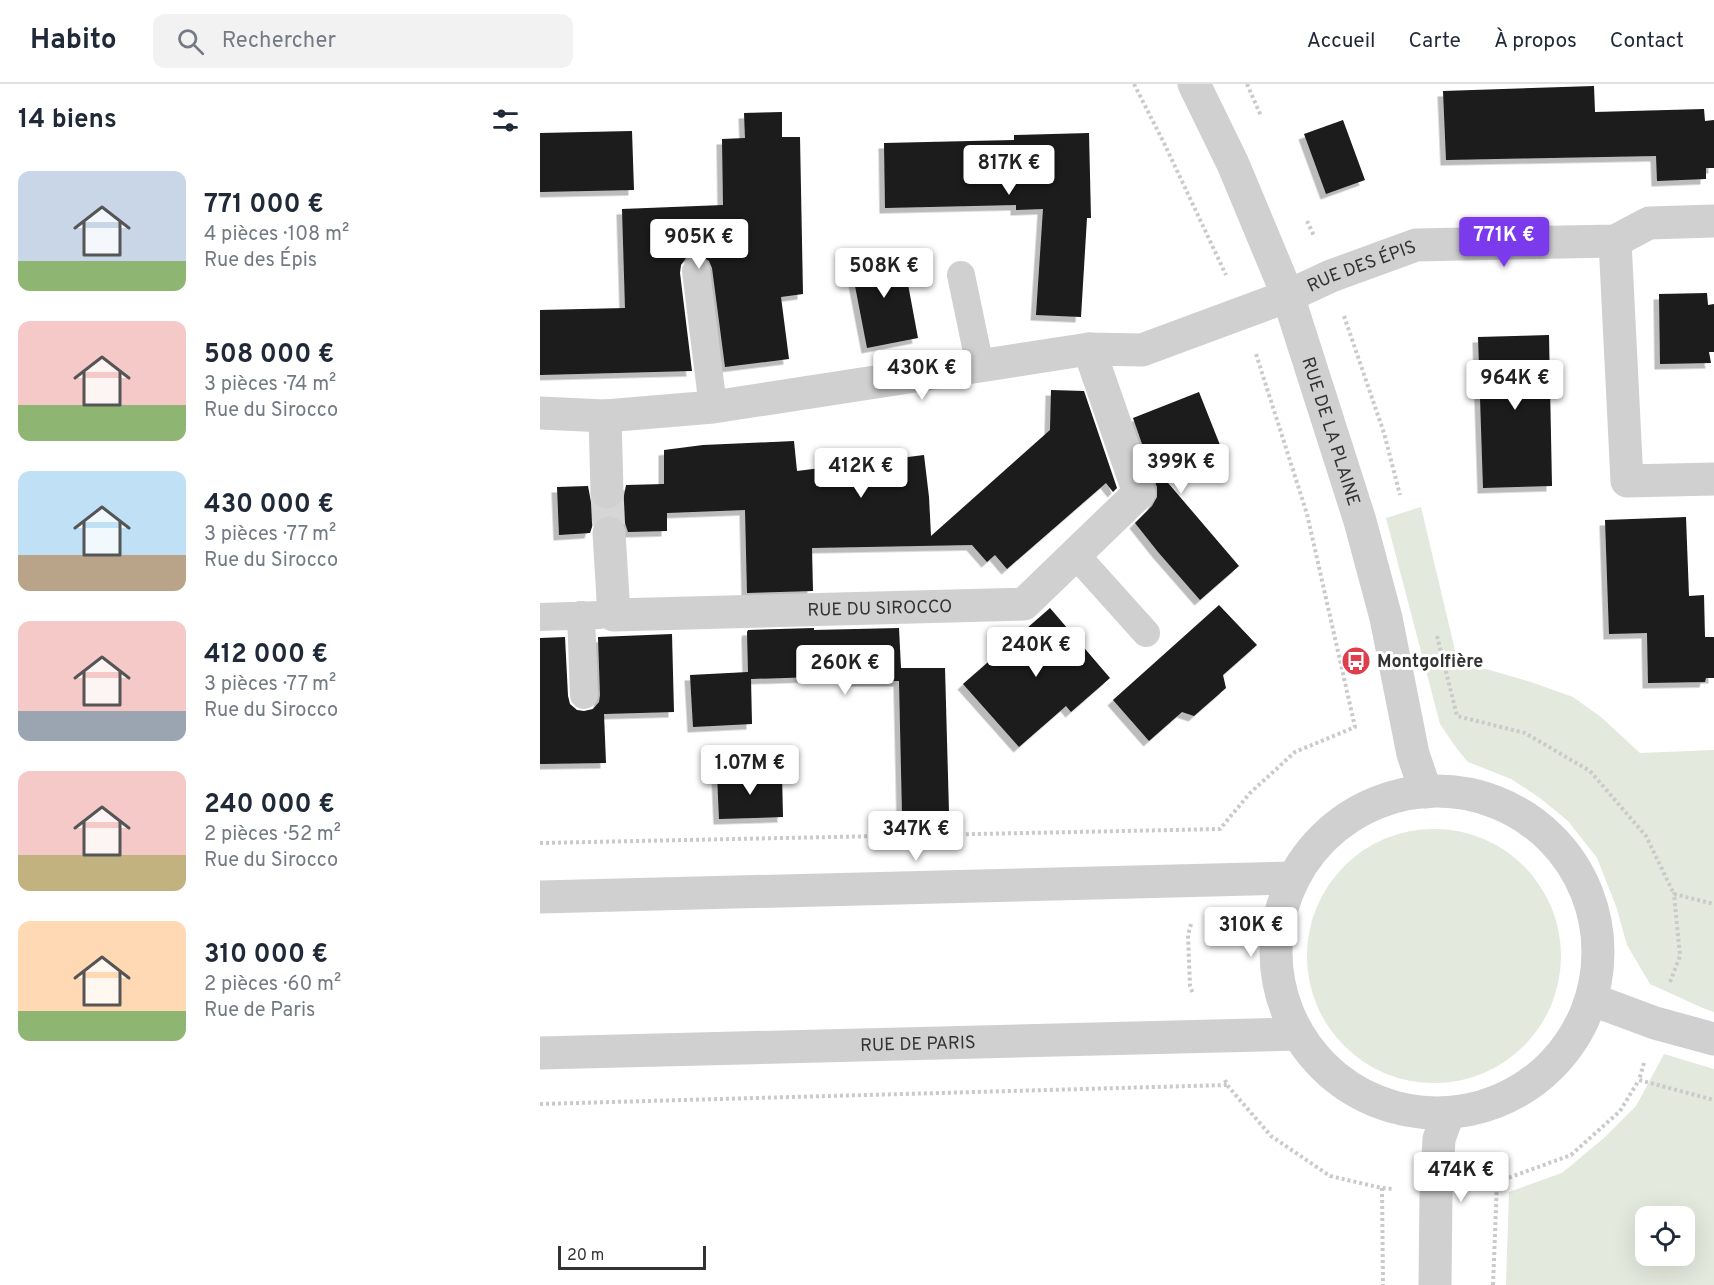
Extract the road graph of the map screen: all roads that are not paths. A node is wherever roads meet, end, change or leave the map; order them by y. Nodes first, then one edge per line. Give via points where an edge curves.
1 (1194, 84) edge
2 (1714, 221) edge
3 (1615, 241) junction
4 (696, 271) dead end
5 (961, 275) dead end
6 (1288, 296) junction
7 (1089, 349) junction
8 (981, 366) junction
9 (713, 407) junction
10 (540, 413) edge
11 (605, 416) junction
12 (1714, 478) edge
13 (608, 492) tunnel mouth
14 (609, 533) tunnel mouth
15 (1076, 554) junction
16 (581, 615) junction
17 (614, 615) junction
18 (540, 617) edge
19 (1146, 633) dead end
20 (584, 695) dead end
21 (1426, 792) junction
22 (1293, 878) junction
23 (540, 897) edge
24 (1593, 1000) junction
25 (1297, 1034) junction
26 (1714, 1040) edge
27 (540, 1053) edge
28 (1448, 1114) junction
29 (1435, 1285) edge

1 - 6 street, RUE DE LA PLAINE via 1233,164
2 - 3 street, RUE DES ÉPIS via 1649,222
3 - 6 street, RUE DES ÉPIS via 1416,245
3 - 12 street via 1626,481
4 - 9 lane
5 - 8 lane
6 - 7 street via 1142,350
6 - 21 street, RUE DE LA PLAINE via 1360,521 1386,618 1413,754
7 - 8 street
7 - 15 street, RUE DU SIROCCO via 1139,493
8 - 9 street
9 - 11 street
10 - 11 street
11 - 13 street
14 - 17 street
15 - 17 street, RUE DU SIROCCO via 1024,604
15 - 19 lane
16 - 17 lane
16 - 18 lane
16 - 20 lane
21 - 22 street via 1396,795 1354,813 1319,842
21 - 24 street via 1490,799 1534,823 1569,858 1591,904 1599,953
22 - 23 street
22 - 25 street via 1278,923 1276,970
24 - 26 street
24 - 28 street via 1570,1046 1537,1080 1495,1103
25 - 27 street, RUE DE PARIS
25 - 28 street via 1320,1064 1351,1089 1397,1110
28 - 29 street via 1438,1138

